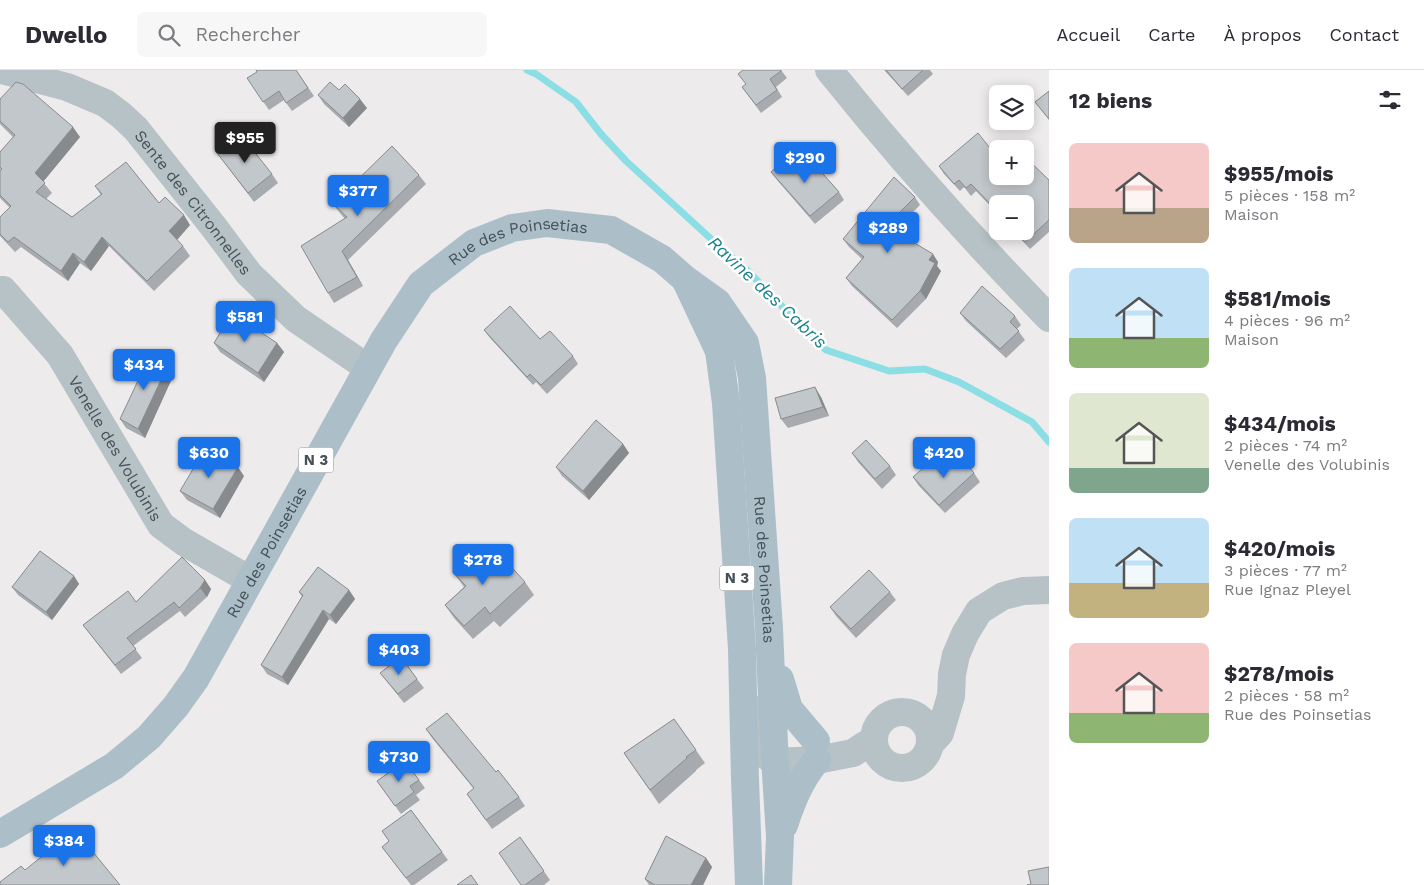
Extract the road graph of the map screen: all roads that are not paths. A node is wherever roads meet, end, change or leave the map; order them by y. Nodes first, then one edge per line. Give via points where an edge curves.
1 (2, 70) edge
2 (829, 70) edge
3 (685, 279) junction
4 (4, 290) dead end
5 (1049, 318) edge
6 (368, 368) junction
7 (250, 580) junction
8 (1036, 591) edge
9 (769, 628) junction
10 (742, 649) junction
11 (952, 674) junction
12 (912, 713) junction
13 (930, 744) junction
14 (870, 745) junction
15 (816, 751) junction
16 (770, 752) junction
17 (745, 779) junction
18 (0, 834) edge
19 (780, 836) junction
20 (749, 885) edge
21 (778, 885) edge

1 - 6 street, Sente des Citronnelles via 66,87 105,104 121,115 136,129 248,274 296,319
2 - 5 street via 925,185
3 - 6 main road, Rue des Poinsetias / N 3 via 662,259 611,230 547,223 512,228 474,242 420,284
3 - 9 main road, Rue des Poinsetias / N 3 via 717,302 745,343 752,378
3 - 10 main road, Rue des Poinsetias / N 3 via 719,351 726,403
4 - 7 street, Venelle des Volubinis via 60,355 161,525
6 - 7 main road, Rue des Poinsetias / N 3
7 - 18 main road, Rue des Poinsetias / N 3 via 196,678 149,738 114,766
8 - 11 street via 1003,596 979,611 964,634
9 - 15 main road via 789,708
9 - 16 main road, Rue des Poinsetias / N 3
10 - 16 street via 751,675 754,734
10 - 17 main road, Rue des Poinsetias / N 3
11 - 12 street via 937,696
11 - 13 street via 951,696 940,733
12 - 13 street via 929,730
12 - 14 street via 899,712 883,719
13 - 14 street via 924,758 907,768 888,764
14 - 15 street via 853,753
15 - 16 street
15 - 19 main road
16 - 17 street
16 - 19 main road, Rue des Poinsetias / N 3
17 - 20 main road, Rue des Poinsetias / N 3
19 - 21 main road, Rue des Poinsetias / N 3

